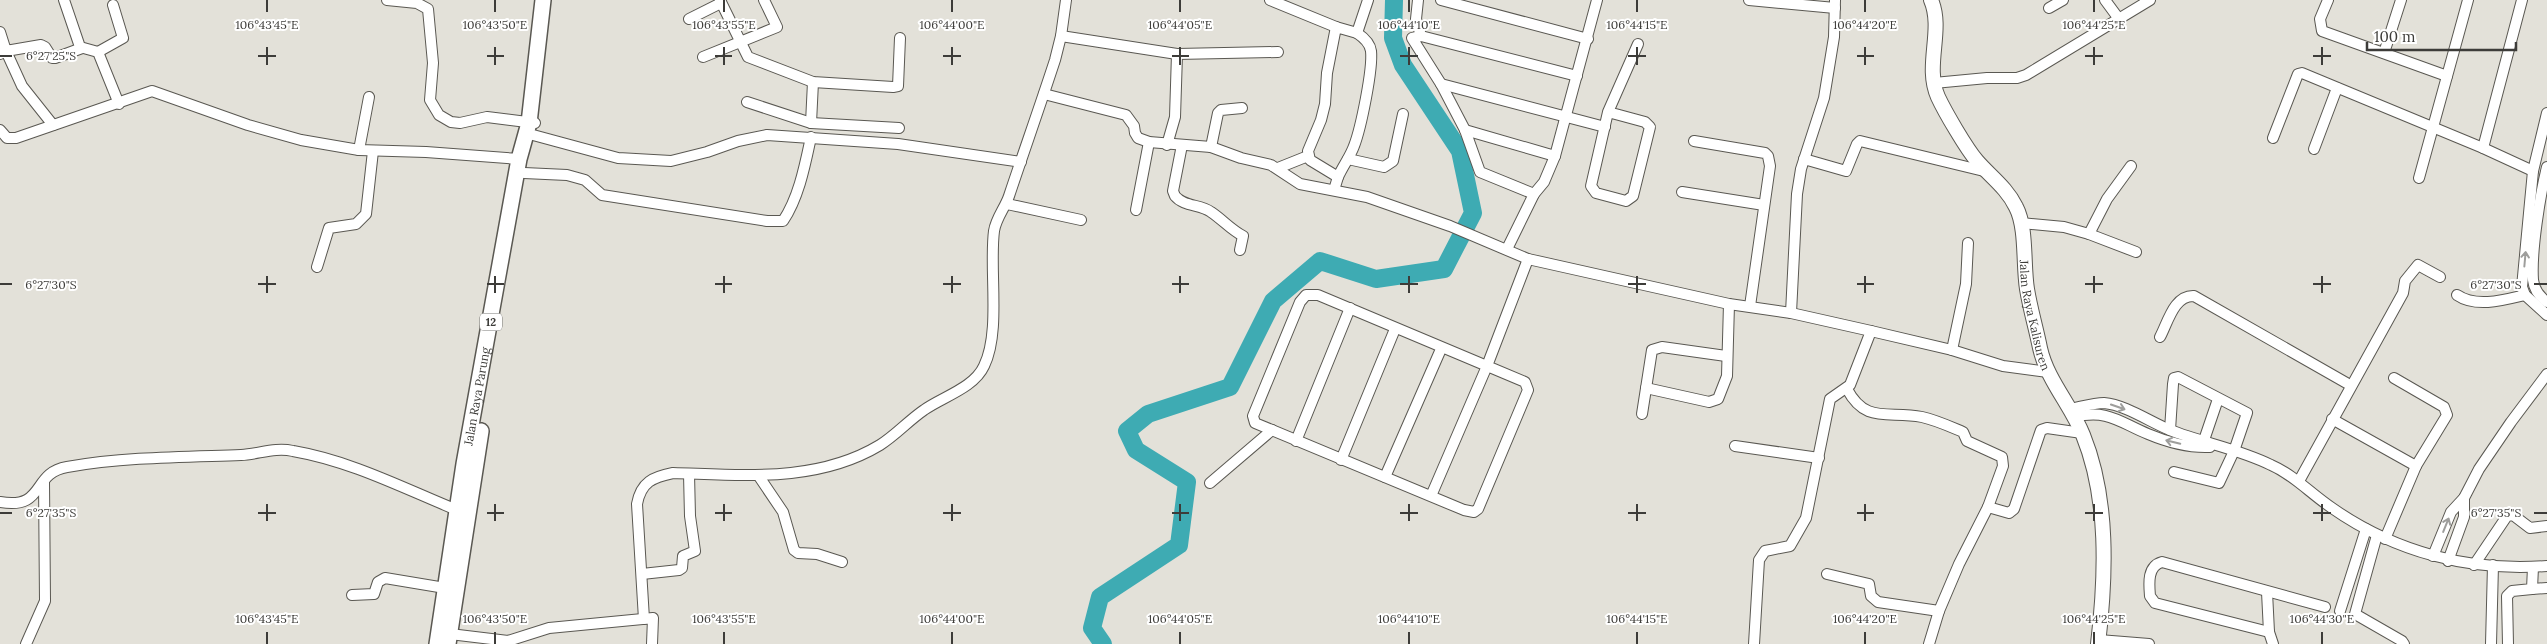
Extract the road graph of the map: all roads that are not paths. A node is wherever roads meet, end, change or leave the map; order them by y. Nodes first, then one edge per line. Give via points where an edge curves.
1 (64, 0) edge
2 (387, 0) edge
3 (542, 0) edge
4 (547, 0) edge
5 (764, 0) edge
6 (1066, 0) edge
7 (1270, 0) edge
8 (1368, 0) edge
9 (1418, 0) edge
10 (1441, 0) edge
11 (1597, 0) edge
12 (1749, 0) edge
13 (1931, 0) edge
14 (2063, 0) edge
15 (2106, 0) edge
16 (2150, 0) edge
17 (2328, 0) edge
18 (2401, 0) edge
19 (2468, 0) edge
20 (2522, 0) edge
21 (721, 2) edge
22 (113, 4) dead end
23 (1835, 4) edge
24 (2049, 8) dead end
25 (689, 19) dead end
26 (2118, 19) junction
27 (1336, 27) junction
28 (0, 32) edge
29 (1358, 33) junction
30 (1062, 36) junction
31 (1421, 36) junction
32 (900, 38) dead end
33 (1588, 39) junction
34 (740, 42) junction
35 (1638, 44) dead end
36 (82, 48) junction
37 (98, 52) junction
38 (1278, 52) dead end
39 (3, 53) edge
40 (2384, 53) junction
41 (1177, 54) junction
42 (702, 57) dead end
43 (1577, 76) junction
44 (2447, 76) junction
45 (813, 82) junction
46 (1441, 84) junction
47 (1934, 84) junction
48 (2337, 88) junction
49 (1044, 94) junction
50 (370, 97) dead end
51 (747, 102) dead end
52 (118, 104) junction
53 (1242, 108) dead end
54 (1608, 112) junction
55 (1403, 114) dead end
56 (2547, 114) edge
57 (1567, 117) junction
58 (811, 123) junction
59 (53, 125) junction
60 (533, 127) junction
61 (1605, 127) junction
62 (899, 128) dead end
63 (2432, 128) junction
64 (0, 130) edge
65 (1465, 130) junction
66 (811, 137) junction
67 (2273, 138) dead end
68 (1694, 141) dead end
69 (1149, 142) junction
70 (1167, 145) junction
71 (1182, 145) junction
72 (1211, 146) junction
73 (2483, 148) junction
74 (2314, 149) dead end
75 (359, 150) junction
76 (373, 151) junction
77 (1308, 156) junction
78 (1555, 156) junction
79 (1348, 159) junction
80 (1804, 159) junction
81 (1021, 162) junction
82 (521, 166) junction
83 (2130, 166) dead end
84 (1278, 168) junction
85 (2533, 170) junction
86 (1988, 172) junction
87 (2546, 172) edge
88 (1338, 177) junction
89 (2419, 178) dead end
90 (1334, 190) junction
91 (1682, 192) dead end
92 (1534, 194) junction
93 (1007, 204) junction
94 (1764, 205) junction
95 (1136, 210) dead end
96 (1081, 220) dead end
97 (2021, 223) junction
98 (2090, 234) junction
99 (1968, 242) dead end
100 (1507, 249) junction
101 (1240, 250) dead end
102 (2136, 252) dead end
103 (1528, 258) junction
104 (317, 267) dead end
105 (2440, 277) dead end
106 (2457, 295) dead end
107 (2525, 296) junction
108 (2547, 302) edge
109 (1729, 304) junction
110 (1750, 306) junction
111 (1350, 308) junction
112 (1791, 313) junction
113 (2547, 314) edge
114 (1395, 329) junction
115 (1871, 331) junction
116 (2160, 337) dead end
117 (1441, 349) junction
118 (1952, 350) junction
119 (1726, 356) junction
120 (1487, 366) junction
121 (2048, 372) junction
122 (2547, 374) edge
123 (2394, 378) dead end
124 (2350, 385) junction
125 (1646, 388) junction
126 (1847, 389) junction
127 (2218, 399) junction
128 (2072, 413) junction
129 (1642, 414) dead end
130 (2332, 419) junction
131 (1272, 430) junction
132 (2170, 430) junction
133 (2082, 433) junction
134 (1296, 441) junction
135 (2202, 444) junction
136 (1735, 446) dead end
137 (2234, 451) junction
138 (1819, 458) junction
139 (1341, 460) junction
140 (2416, 466) junction
141 (2174, 472) dead end
142 (689, 474) junction
143 (758, 475) junction
144 (1385, 477) junction
145 (44, 478) junction
146 (2299, 481) junction
147 (1210, 483) dead end
148 (465, 496) junction
149 (1431, 496) junction
150 (2464, 498) junction
151 (0, 502) edge
152 (1988, 507) junction
153 (457, 510) junction
154 (2547, 526) edge
155 (2366, 529) junction
156 (2381, 537) junction
157 (2433, 556) junction
158 (2448, 561) junction
159 (842, 562) dead end
160 (2474, 565) junction
161 (2493, 565) junction
162 (2547, 566) edge
163 (2533, 567) junction
164 (642, 574) junction
165 (1827, 574) dead end
166 (445, 588) junction
167 (2547, 588) edge
168 (2532, 589) junction
169 (2267, 592) junction
170 (352, 595) dead end
171 (2325, 607) dead end
172 (1939, 611) junction
173 (2340, 611) dead end
174 (644, 619) junction
175 (2269, 632) junction
176 (449, 639) edge
177 (2099, 642) edge
178 (26, 644) edge
179 (437, 644) edge
180 (652, 644) edge
181 (1754, 644) edge
182 (1929, 644) edge
183 (2149, 644) edge
184 (2273, 644) edge
185 (2404, 644) edge
186 (2491, 644) edge
187 (2508, 644) edge

1 - 36 street
2 - 60 street via 417,3 428,9 433,63 430,100 439,116 451,122 487,118
3 - 60 highway, Jalan Raya Parung / 12
4 - 60 highway, Jalan Raya Parung / 12
5 - 34 street via 776,27
6 - 30 street
7 - 27 street
8 - 29 street
9 - 31 street via 1416,19
10 - 33 street
11 - 33 street
12 - 23 street
13 - 47 main road, Jalan Raya Kalisuren via 1936,10
14 - 24 street
15 - 26 street
16 - 26 street
17 - 40 street via 2320,19 2322,31
18 - 40 street
19 - 44 street
20 - 73 street
21 - 25 street
21 - 34 street
22 - 37 street via 123,38
23 - 80 street via 1824,98
26 - 47 street via 2026,75
27 - 29 street
27 - 77 street via 1321,120
28 - 39 street
29 - 79 street via 1371,50 1370,64 1359,132
30 - 41 street
30 - 49 street
31 - 43 street
31 - 46 street via 1414,36 1411,40
32 - 45 street via 898,86
33 - 43 street
34 - 42 street
34 - 45 street via 748,57
35 - 54 street
36 - 37 street
36 - 39 street via 55,58 41,46
37 - 52 street
38 - 41 street
39 - 59 street via 22,86
40 - 44 street
41 - 70 street via 1175,117
43 - 57 street
44 - 63 street
45 - 58 street
46 - 57 street
46 - 65 street
47 - 86 main road, Jalan Raya Kalisuren via 1968,148
48 - 63 street
48 - 67 street via 2298,74
48 - 74 street
49 - 69 street via 1122,114 1130,119 1138,138
49 - 81 street
50 - 75 street
51 - 58 street
52 - 59 street
52 - 75 street via 152,90 248,125 301,140
53 - 72 street via 1218,113
54 - 61 street
54 - 61 street via 1645,122 1650,127 1631,200 1592,190
55 - 79 street via 1393,161 1388,166
56 - 85 street
57 - 61 street
57 - 78 street
58 - 62 street
59 - 64 street via 16,138 7,138
60 - 66 street via 602,155 671,160 767,135
60 - 82 highway, Jalan Raya Parung / 12
63 - 73 street
63 - 89 street
65 - 78 street
65 - 92 street via 1480,172
66 - 81 street via 898,144
66 - 82 street via 801,179 784,221 602,194 585,180
68 - 94 street via 1765,153 1770,166
69 - 70 street
69 - 95 street
70 - 71 street
71 - 72 street
71 - 101 street via 1175,196 1184,203 1211,211 1243,236
72 - 84 street
73 - 85 street
75 - 76 street
76 - 82 street via 426,152
76 - 104 street via 366,214 356,224 329,228
77 - 84 street
77 - 88 street via 1314,164
78 - 92 street via 1544,182
79 - 88 street
80 - 86 street via 1846,171 1860,141
80 - 112 street via 1797,194
81 - 93 street
82 - 148 highway, Jalan Raya Parung / 12
83 - 98 street via 2107,199
84 - 90 street via 1300,184
107 -> 85 street via 2522,287
86 - 97 main road, Jalan Raya Kalisuren via 2010,196
87 - 108 street via 2536,227 2533,281 2537,292
88 - 90 street
90 - 100 street via 1367,197
91 - 94 street
92 - 100 street
93 - 96 street
93 - 143 street via 994,229 992,325 985,365 978,375 924,410 879,445 855,457 820,470
94 - 110 street
97 - 98 street via 2064,227
97 - 121 main road, Jalan Raya Kalisuren via 2027,289
98 - 102 street
99 - 118 street via 1966,284
100 - 103 street
103 - 109 street
103 - 120 street
105 - 124 street via 2416,266 2404,283 2404,293
106 - 107 street via 2472,302
107 - 113 street
109 - 110 street
109 - 119 street
110 - 112 street
111 - 114 street
111 - 131 street via 1318,296 1303,297 1253,416 1254,423
111 - 134 street
112 - 115 street
114 - 117 street
114 - 139 street
115 - 118 street
115 - 126 street
116 - 124 street via 2178,300 2194,296
117 - 120 street
117 - 144 street
118 - 121 street via 2003,366
119 - 125 street via 1656,348 1650,352
119 - 125 street via 1725,386 1718,399 1713,401
120 - 149 street
120 - 149 street via 1525,382 1528,390 1478,509 1474,512 1464,510
121 - 128 main road, Jalan Raya Kalisuren
122 - 150 street via 2484,461
123 - 140 street via 2444,407 2447,412 2445,422
124 - 130 street
125 - 129 street
126 - 138 street via 1830,399
126 - 152 street via 1855,403 1866,411 1924,417 1963,432 1967,441 2002,457 2003,466
127 - 132 street via 2184,378 2176,377
127 - 135 street
127 - 137 street via 2247,413
128 -> 132 street via 2104,403
128 - 133 main road, Jalan Raya Kalisuren
135 -> 128 street via 2157,438 2103,414
130 - 140 street
130 - 146 street
131 - 134 street
131 - 147 street
132 - 135 street
133 - 152 street via 2050,428 2041,430 2014,509 2009,513
133 - 177 main road, Jalan Raya Kalisuren via 2100,493
134 - 139 street
135 - 137 street
136 - 138 street
137 - 141 street via 2218,483
137 - 146 street via 2272,465
138 - 181 street via 1806,518 1798,534 1790,546 1765,551 1759,560
139 - 144 street
140 - 156 street
142 - 143 street
142 - 164 street via 673,473 652,479 639,493
142 - 164 street via 690,516 696,551 683,556 679,570
143 - 159 street via 784,512 794,550
144 - 149 street
145 - 151 street via 38,491 25,502
145 - 153 street via 53,470 68,466 249,454 279,449 342,462
145 - 178 street via 45,601
146 - 155 street via 2332,508
148 - 153 highway, Jalan Raya Parung / 12
148 - 176 highway, Jalan Raya Parung / 12
157 -> 150 street via 2451,512
150 - 158 street via 2464,517
152 - 172 street
153 - 166 highway, Jalan Raya Parung / 12
154 - 160 street via 2530,528 2513,515 2507,516
155 - 156 street
155 - 173 street
156 - 157 street
156 - 185 street via 2355,614
157 - 158 street
158 - 160 street
160 - 161 street
161 - 163 street
161 - 186 street
162 - 163 street
163 - 168 street
164 - 174 street
165 - 172 street via 1869,584 1871,596 1878,602
166 - 170 street via 385,578 378,582 374,594
166 - 179 highway, Jalan Raya Parung / 12
167 - 168 street
168 - 187 street via 2512,591 2507,596
169 - 171 street
169 - 175 street
169 - 175 street via 2162,562 2154,564 2149,584 2150,596 2155,603
172 - 182 street
174 - 176 street via 549,628 508,641
174 - 180 street via 653,618
175 - 184 street
177 - 183 street

